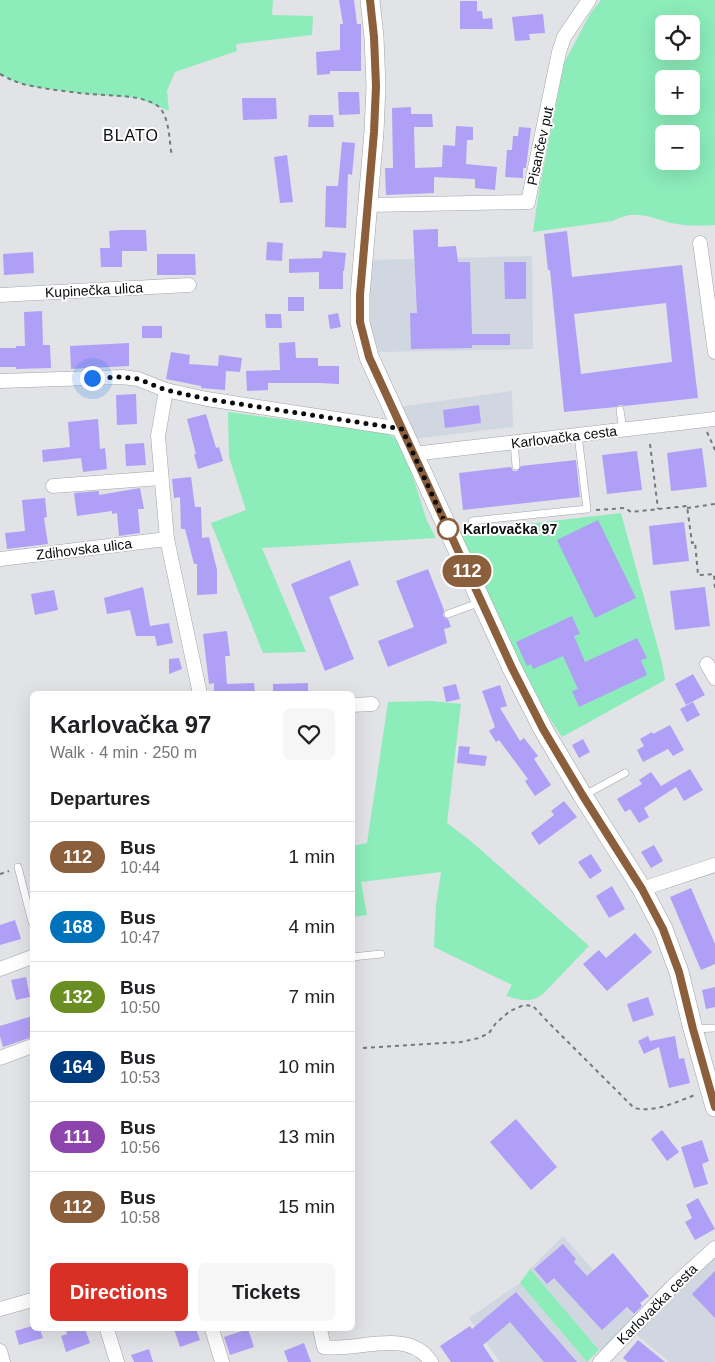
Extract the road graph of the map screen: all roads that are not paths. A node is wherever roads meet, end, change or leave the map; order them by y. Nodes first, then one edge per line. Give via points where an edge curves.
1 (370, 0) edge
2 (589, 0) edge
3 (368, 204) junction
4 (700, 243) dead end
5 (189, 285) dead end
6 (0, 295) edge
7 (715, 352) edge
8 (0, 380) edge
9 (166, 390) junction
10 (620, 410) dead end
11 (715, 420) edge
12 (402, 429) junction
13 (623, 430) junction
14 (578, 435) junction
15 (514, 443) junction
16 (413, 454) junction
17 (516, 466) dead end
18 (161, 478) junction
19 (53, 486) dead end
20 (472, 521) dead end
21 (167, 539) junction
22 (0, 559) edge
23 (482, 602) junction
24 (448, 614) dead end
25 (707, 664) dead end
26 (715, 678) edge
27 (199, 691) edge
28 (372, 704) dead end
29 (355, 705) edge
30 (625, 772) dead end
31 (583, 796) junction
32 (715, 865) edge
33 (18, 868) dead end
34 (642, 889) junction
35 (30, 914) edge
36 (381, 954) dead end
37 (355, 957) edge
38 (30, 958) edge
39 (0, 968) edge
40 (715, 1028) edge
41 (693, 1029) junction
42 (30, 1047) edge
43 (0, 1058) edge
44 (715, 1107) edge
45 (715, 1248) edge
46 (30, 1300) edge
47 (0, 1308) edge
48 (108, 1331) edge
49 (213, 1331) edge
50 (320, 1331) edge
51 (0, 1351) edge
52 (3, 1362) edge
53 (117, 1362) edge
54 (222, 1362) edge
55 (431, 1362) edge
56 (600, 1362) edge

1 - 3 street via 376,86
2 - 3 street, Pisančev put via 564,37 559,52 528,202
3 - 12 street via 360,322 369,357
4 - 7 street
5 - 6 street, Kupinečka ulica
8 - 9 street via 122,377 138,379
9 - 12 street
9 - 18 street via 158,436
10 - 13 lane
11 - 13 street, Karlovačka cesta
12 - 16 street
13 - 14 street, Karlovačka cesta
14 - 15 street, Karlovačka cesta
14 - 20 lane via 587,508
15 - 16 street, Karlovačka cesta
15 - 17 lane
16 - 23 street
18 - 19 street
18 - 21 street
21 - 22 street, Zdihovska ulica
21 - 27 street
23 - 24 lane
23 - 31 street via 543,729
25 - 26 street
28 - 29 street
30 - 31 lane
31 - 34 street
32 - 34 street
33 - 35 lane
34 - 41 street via 663,929 679,972
36 - 37 lane
38 - 39 street
40 - 41 lane
41 - 44 street
42 - 43 street
45 - 56 street, Karlovačka cesta via 672,1287
46 - 47 street
48 - 53 street
49 - 54 street
50 - 55 street via 324,1348 407,1344 425,1354
51 - 52 street

